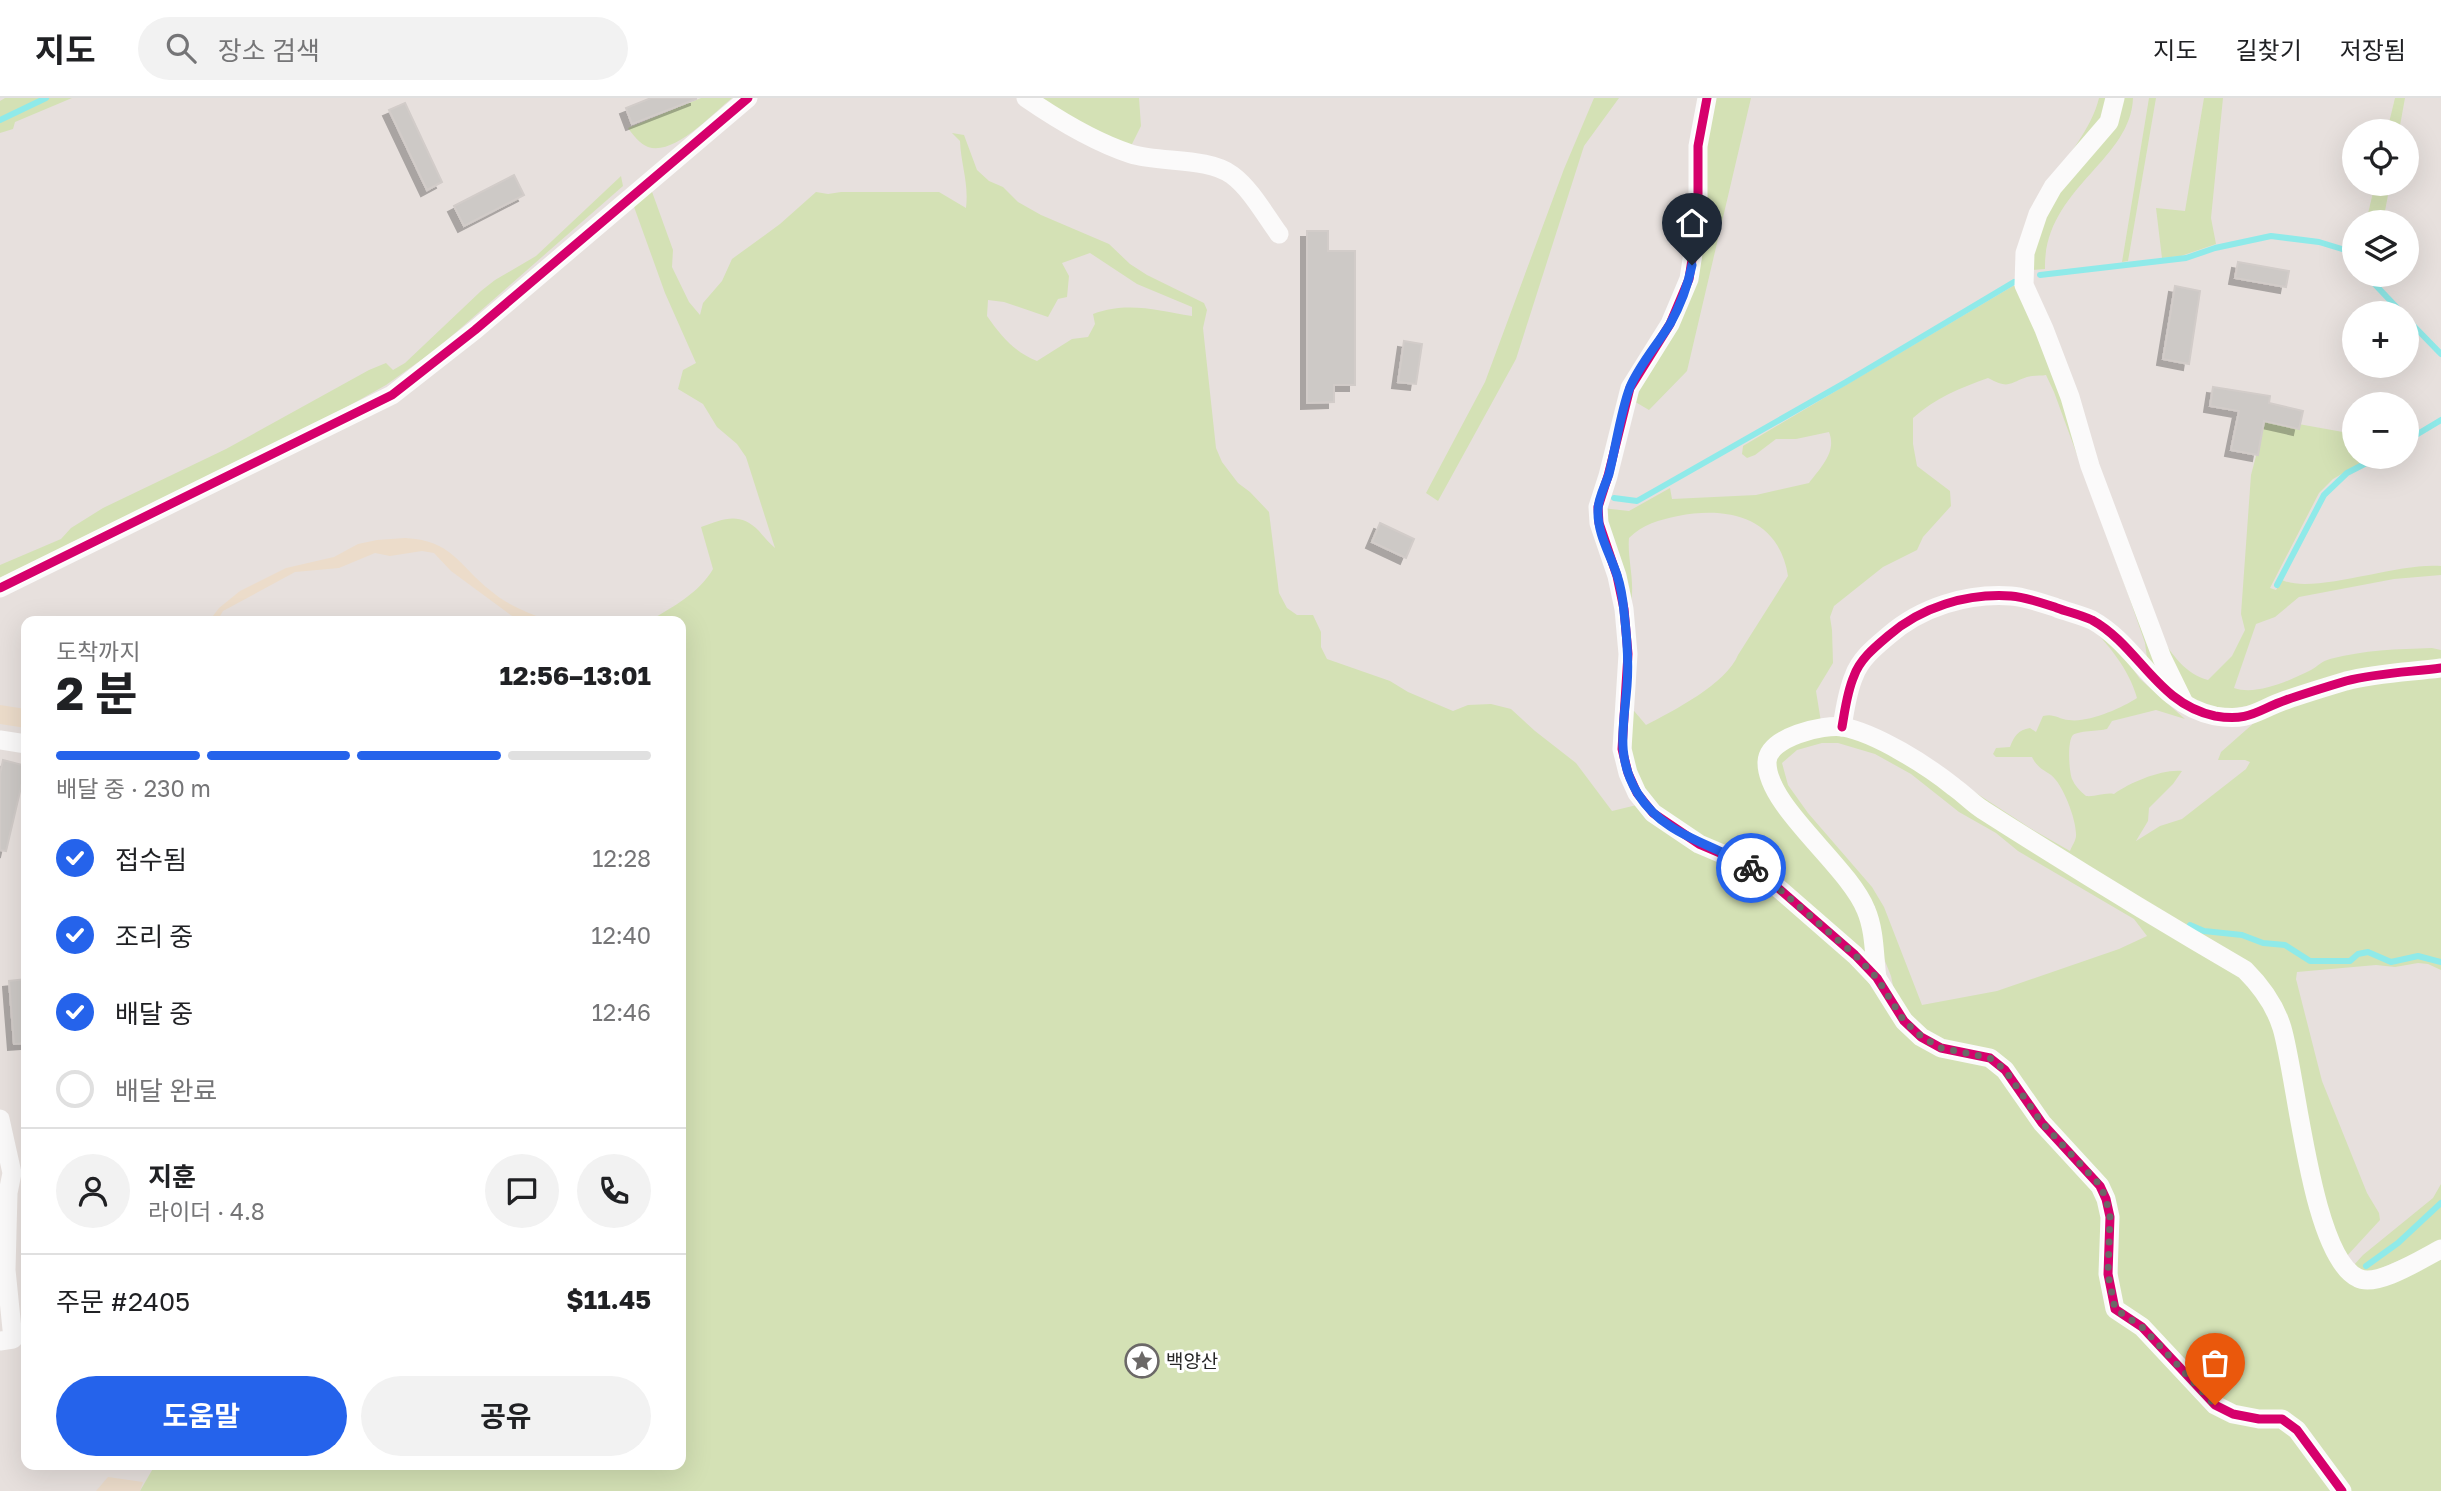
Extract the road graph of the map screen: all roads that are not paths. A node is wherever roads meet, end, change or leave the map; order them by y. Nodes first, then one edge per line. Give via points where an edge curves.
1 (748, 98) edge
2 (1026, 98) edge
3 (1707, 98) edge
4 (2115, 98) edge
5 (1279, 234) dead end
6 (0, 588) edge
7 (2441, 668) edge
8 (2183, 701) junction
9 (1842, 727) junction
10 (0, 740) edge
11 (21, 743) edge
12 (1877, 978) junction
13 (0, 1119) edge
14 (2441, 1249) edge
15 (0, 1341) edge
16 (2342, 1491) edge

1 - 6 street via 392,395
2 - 5 street via 1069,125 1131,154 1217,168 1232,175
3 - 12 street via 1698,146 1698,221 1689,279 1670,324 1630,388 1598,507 1624,609 1628,654 1622,749 1637,793 1653,813 1699,844 1746,864 1769,880
4 - 8 street via 2109,122 2053,187 2038,214 2025,253 2024,285 2070,397 2090,466 2162,658
7 - 8 street via 2348,681 2235,718 2214,716
8 - 9 street via 2161,688 2116,636 2090,619 2029,599 1987,596 1912,617 1871,650 1854,673
9 - 12 street via 1822,727 1792,736 1774,747 1767,761 1784,804 1833,859 1866,909
9 - 14 street via 1927,767 1979,808 2245,970 2260,985 2281,1026 2310,1177 2341,1261 2358,1278 2368,1280
10 - 11 street
12 - 16 street via 1904,1021 1922,1037 1941,1048 1990,1058 2005,1070 2042,1123 2100,1185 2110,1217 2108,1274 2115,1309 2142,1327 2215,1405 2233,1414 2282,1419 2297,1430
13 - 15 street via 12,1173 6,1270 13,1339

